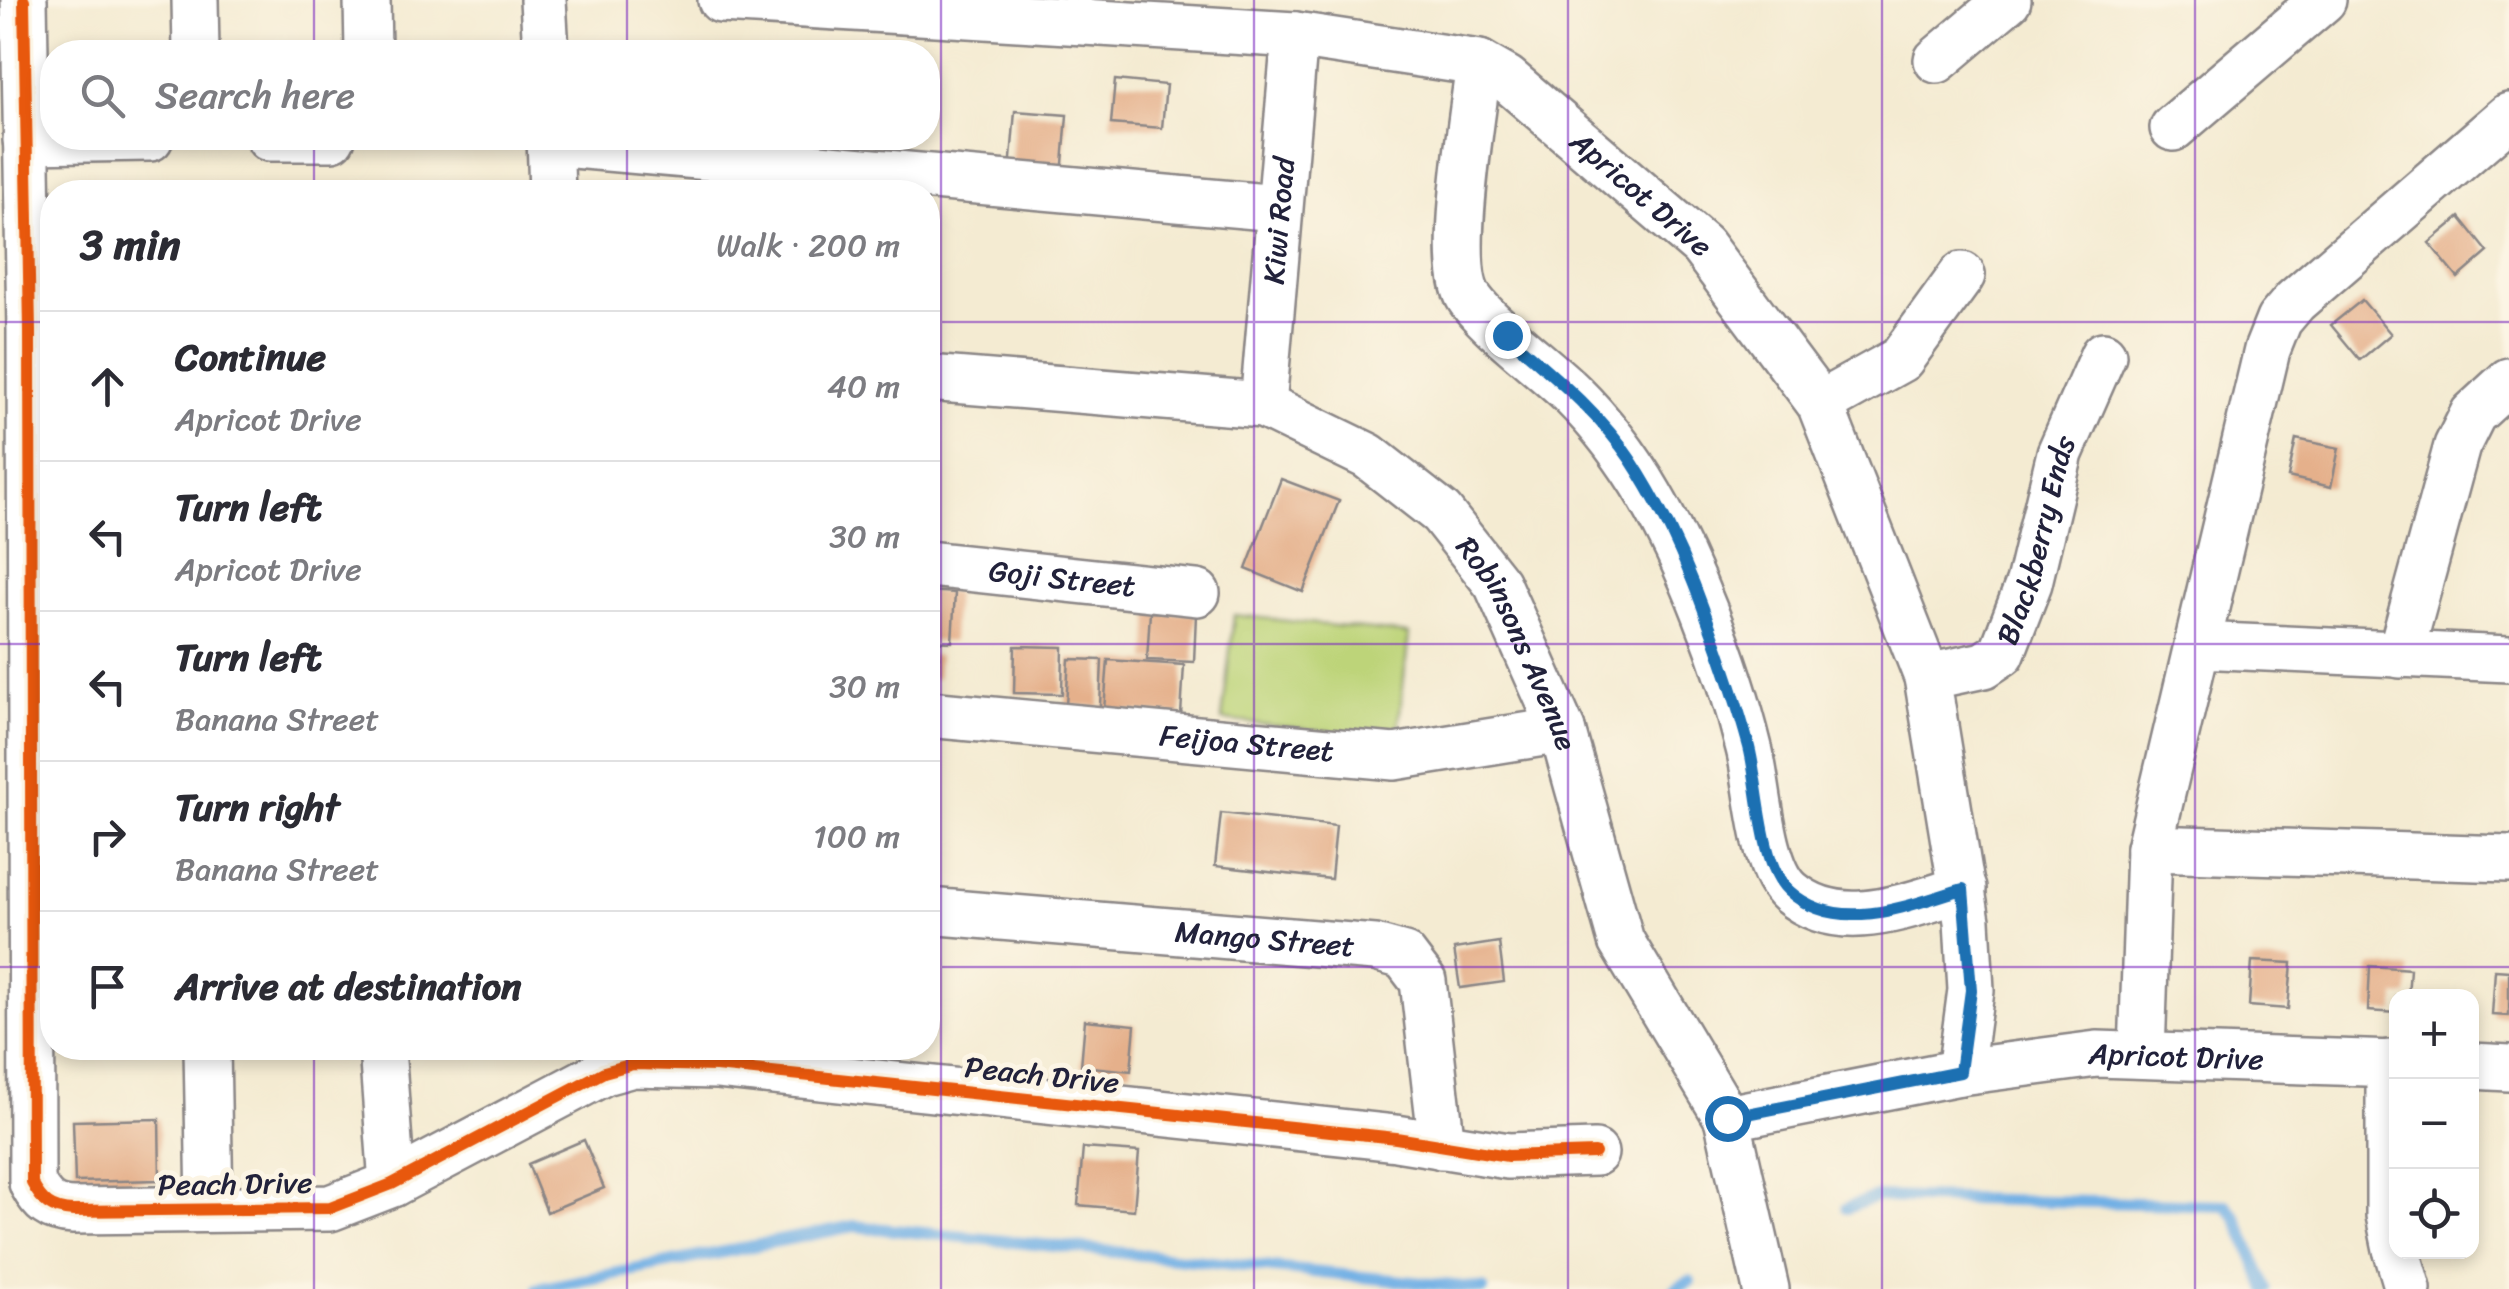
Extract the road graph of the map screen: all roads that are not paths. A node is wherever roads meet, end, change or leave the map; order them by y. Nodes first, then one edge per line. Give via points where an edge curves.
1 (24, 0) edge
2 (196, 0) edge
3 (367, 0) edge
4 (543, 0) edge
5 (721, 0) edge
6 (2008, 0) edge
7 (2323, 0) edge
8 (1295, 36) junction
9 (196, 40) edge
10 (368, 40) edge
11 (545, 40) edge
12 (1937, 60) dead end
13 (1479, 63) junction
14 (2509, 116) edge
15 (2174, 128) dead end
16 (26, 140) junction
17 (40, 140) edge
18 (550, 150) edge
19 (657, 150) edge
20 (552, 180) edge
21 (1278, 208) junction
22 (1962, 276) dead end
23 (40, 318) edge
24 (2104, 355) dead end
25 (940, 379) edge
26 (2509, 381) edge
27 (1263, 404) junction
28 (1820, 404) junction
29 (940, 565) edge
30 (40, 570) edge
31 (1197, 593) dead end
32 (2198, 645) junction
33 (2400, 655) junction
34 (2509, 659) edge
35 (1927, 678) junction
36 (940, 715) edge
37 (1562, 730) junction
38 (2149, 848) junction
39 (2509, 859) edge
40 (1963, 889) junction
41 (940, 912) edge
42 (2142, 1054) junction
43 (208, 1060) edge
44 (383, 1060) edge
45 (680, 1060) edge
46 (740, 1060) edge
47 (2389, 1064) edge
48 (2479, 1066) edge
49 (2509, 1068) edge
50 (1960, 1072) junction
51 (2393, 1079) edge
52 (1727, 1118) junction
53 (1442, 1146) junction
54 (1595, 1153) dead end
55 (2390, 1169) edge
56 (392, 1184) junction
57 (2389, 1186) edge
58 (210, 1208) junction
59 (2389, 1220) edge
60 (2400, 1259) edge
61 (1766, 1289) edge
62 (2408, 1289) edge

1 - 16 street, Peach Drive
2 - 9 street
3 - 10 street
4 - 11 street
5 - 8 street, Apricot Drive
6 - 12 street
7 - 15 street
8 - 13 street, Apricot Drive
8 - 21 street, Kiwi Road
13 - 28 street, Apricot Drive via 1507,79 1702,246
13 - 40 street via 1459,250 1467,295 1629,457 1671,533 1728,681 1772,862 1787,890 1812,907 1845,916 1886,912
14 - 32 street via 2279,320
16 - 17 street
16 - 23 street, Peach Drive
18 - 20 street
19 - 21 street
21 - 27 street, Kiwi Road
22 - 28 street via 1901,359
24 - 35 street, Blackberry Ends via 2060,454 2029,583 2002,653 1984,666
25 - 27 street, Robinsons Avenue
26 - 33 street via 2473,414 2457,446
27 - 37 street, Robinsons Avenue via 1368,456 1441,513 1498,584
28 - 35 street, Apricot Drive
29 - 31 street, Goji Street
30 - 58 street, Peach Drive via 32,1183 40,1200 57,1210
32 - 33 street
32 - 38 street
33 - 34 street
35 - 40 street, Apricot Drive
36 - 37 street, Feijoa Street via 1394,758
37 - 52 street, Robinsons Avenue via 1620,941
38 - 39 street
38 - 42 street
40 - 50 street, Apricot Drive via 1971,990
41 - 53 street, Mango Street via 1376,948 1404,956 1423,981
42 - 47 street, Apricot Drive
42 - 50 street, Apricot Drive
43 - 58 street
44 - 56 street
45 - 56 street, Peach Drive via 604,1072
46 - 53 street, Peach Drive
48 - 49 street
50 - 52 street, Apricot Drive
51 - 55 street
52 - 61 street, Robinsons Avenue
53 - 54 street, Peach Drive via 1508,1156
56 - 58 street, Peach Drive via 330,1208
57 - 59 street
60 - 62 street

